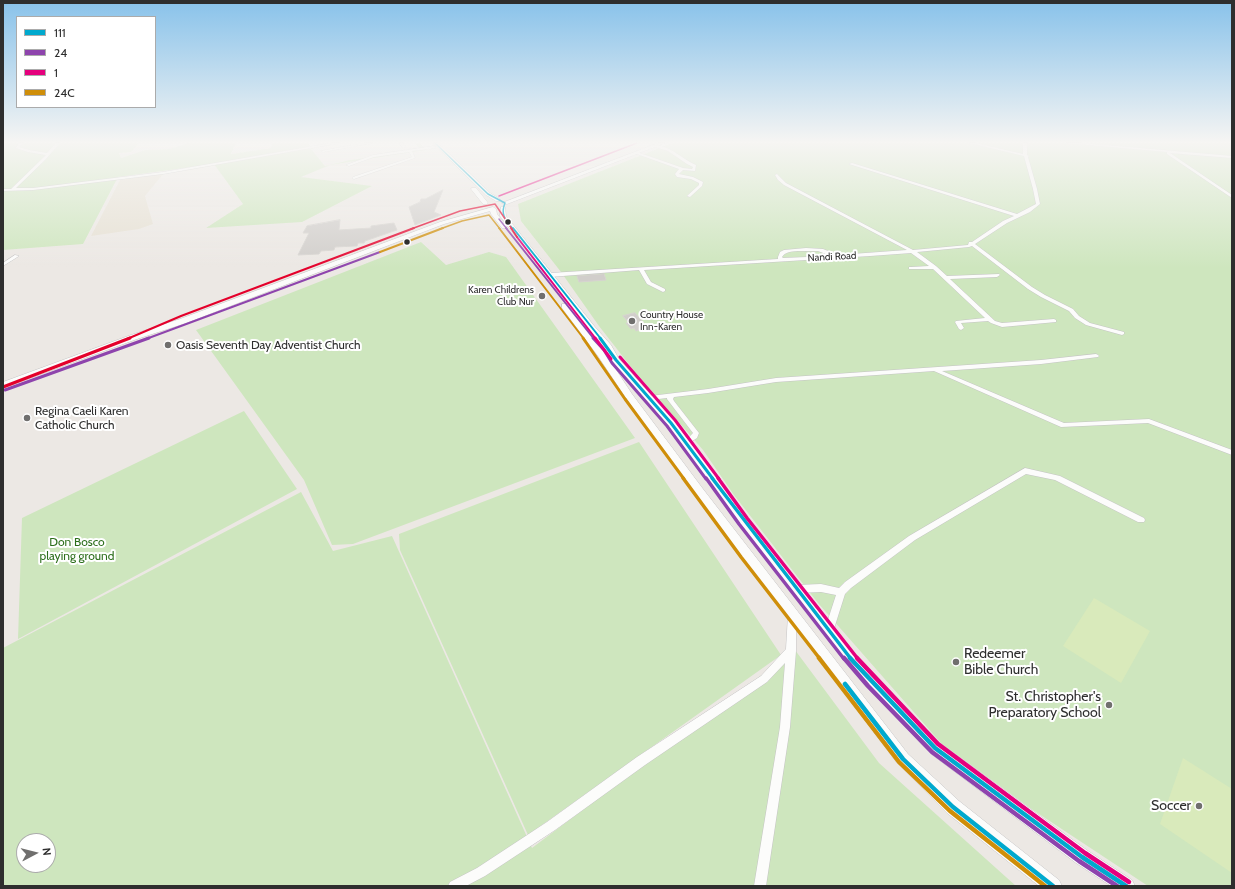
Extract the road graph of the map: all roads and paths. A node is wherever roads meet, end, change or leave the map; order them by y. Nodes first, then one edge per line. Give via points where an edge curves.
1 (18, 184) edge
2 (70, 184) edge
3 (470, 184) edge
4 (478, 184) edge
5 (549, 184) edge
6 (552, 184) edge
7 (701, 184) edge
8 (786, 184) edge
9 (917, 184) edge
10 (1034, 184) edge
11 (1214, 184) edge
12 (3, 190) edge
13 (12, 190) junction
14 (689, 196) dead end
15 (1232, 197) edge
16 (502, 203) junction
17 (484, 204) junction
18 (492, 209) junction
19 (461, 216) junction
20 (1018, 216) junction
21 (971, 243) junction
22 (912, 251) junction
23 (17, 256) dead end
24 (836, 256) junction
25 (781, 260) junction
26 (3, 265) edge
27 (934, 267) junction
28 (911, 268) dead end
29 (641, 269) junction
30 (550, 275) junction
31 (997, 275) dead end
32 (947, 278) junction
33 (663, 290) dead end
34 (990, 319) junction
35 (182, 321) junction
36 (1054, 321) dead end
37 (961, 328) dead end
38 (1122, 333) dead end
39 (1096, 356) dead end
40 (934, 369) junction
41 (3, 385) edge
42 (3, 392) edge
43 (672, 395) junction
44 (650, 398) junction
45 (686, 443) junction
46 (1232, 453) edge
47 (1141, 520) dead end
48 (797, 589) junction
49 (841, 592) junction
50 (792, 615) junction
51 (830, 632) junction
52 (791, 651) junction
53 (454, 886) edge
54 (760, 886) edge
55 (1053, 886) edge
56 (1126, 886) edge

1 - 13 street
2 - 13 street
3 - 17 main road via 480,194
4 - 16 main road
5 - 16 main road
6 - 16 main road
7 - 14 street
8 - 22 street
9 - 20 street
10 - 20 street, Nandi Road via 1038,204
11 - 15 street
12 - 13 street
16 - 17 main road
16 - 18 main road
16 - 30 main road via 503,216
17 - 18 main road
17 - 19 main road
18 - 19 main road
18 - 50 main road
19 - 35 main road
20 - 21 street, Nandi Road
21 - 22 street, Nandi Road via 969,246
21 - 38 street via 1030,288 1071,310 1088,324
22 - 24 street, Nandi Road
22 - 27 street
23 - 26 street
24 - 25 street, Nandi Road
24 - 25 street via 817,249 786,251 782,253
25 - 29 street, Nandi Road
27 - 28 street
27 - 32 street
29 - 30 street, Nandi Road
29 - 33 street via 649,283
30 - 44 main road via 616,360
31 - 32 street
32 - 34 street
34 - 36 street via 1002,325
34 - 37 street via 958,322
35 - 41 main road
35 - 42 main road via 158,333
39 - 40 street
40 - 43 street via 776,380
40 - 46 street via 1063,425 1149,421
43 - 44 street
43 - 45 street via 670,399 696,433
44 - 45 main road
45 - 48 main road
47 - 49 street via 1057,478 1025,471 912,538
48 - 49 street via 821,588
48 - 51 main road
49 - 51 street
50 - 52 street
50 - 55 main road via 903,759 953,807
51 - 56 main road via 872,683 935,748 1082,857
52 - 53 street via 764,679 641,761 551,826 481,872
52 - 54 street via 786,727

